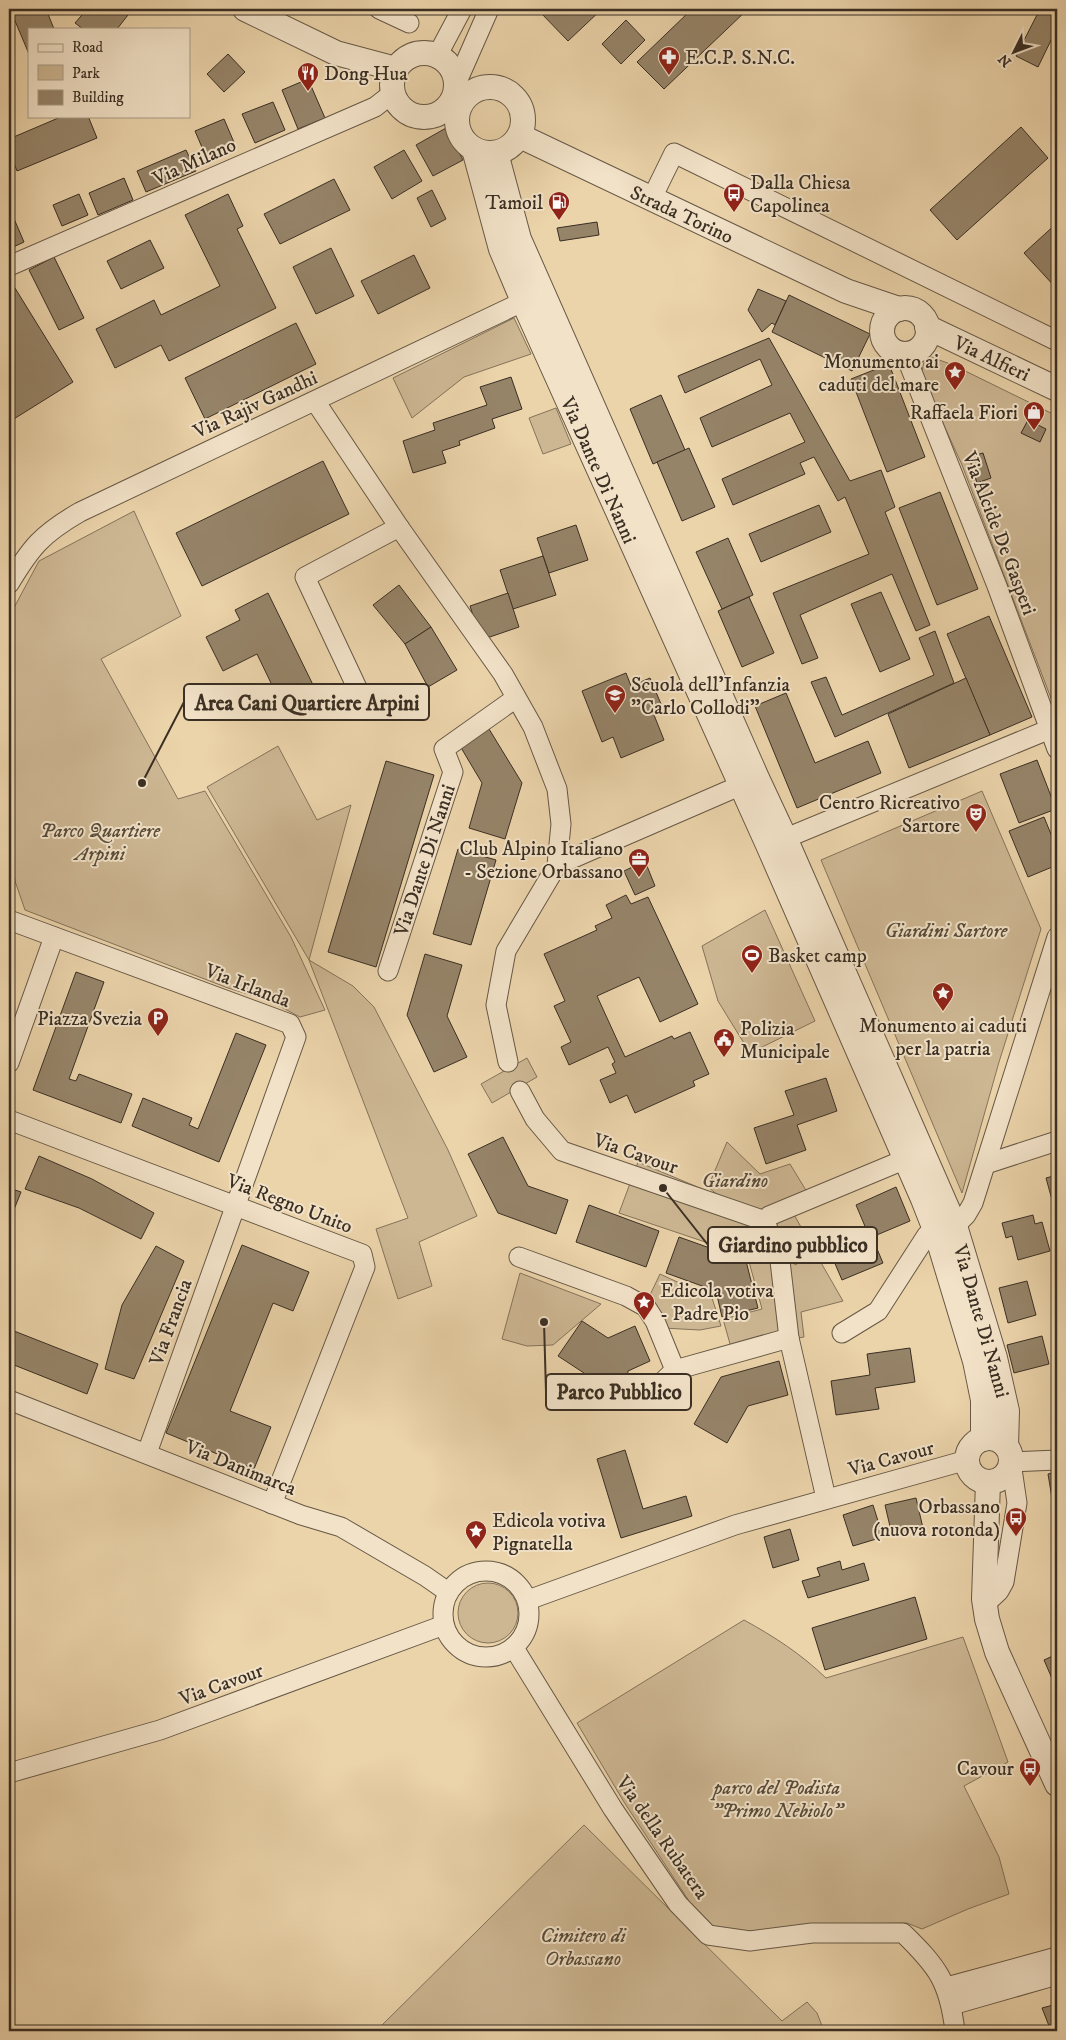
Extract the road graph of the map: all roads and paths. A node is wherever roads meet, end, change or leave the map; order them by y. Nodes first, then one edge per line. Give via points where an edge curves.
1 (245, 9) edge
2 (379, 9) edge
3 (462, 9) edge
4 (489, 9) edge
5 (409, 23) dead end
6 (437, 56) junction
7 (396, 69) junction
8 (464, 88) junction
9 (393, 93) junction
10 (450, 115) junction
11 (520, 136) junction
12 (485, 151) junction
13 (651, 200) junction
14 (9, 266) edge
15 (846, 291) junction
16 (533, 297) junction
17 (899, 309) junction
18 (927, 327) junction
19 (882, 328) junction
20 (1057, 341) edge
21 (905, 354) junction
22 (1057, 389) edge
23 (315, 401) junction
24 (399, 527) junction
25 (9, 584) edge
26 (359, 692) dead end
27 (516, 698) junction
28 (1050, 729) junction
29 (1057, 749) edge
30 (748, 782) junction
31 (777, 841) junction
32 (557, 865) junction
33 (9, 920) edge
34 (54, 937) junction
35 (1057, 937) edge
36 (388, 971) dead end
37 (508, 1062) dead end
38 (9, 1063) edge
39 (520, 1091) dead end
40 (9, 1120) edge
41 (1057, 1141) edge
42 (906, 1159) junction
43 (986, 1164) junction
44 (236, 1206) junction
45 (769, 1216) dead end
46 (945, 1229) junction
47 (519, 1257) dead end
48 (842, 1333) dead end
49 (789, 1338) junction
50 (675, 1370) junction
51 (654, 1390) dead end
52 (9, 1400) edge
53 (983, 1439) junction
54 (147, 1453) junction
55 (1008, 1454) junction
56 (1057, 1460) edge
57 (976, 1473) junction
58 (826, 1498) junction
59 (272, 1504) junction
60 (448, 1592) junction
61 (528, 1600) junction
62 (984, 1605) junction
63 (444, 1625) junction
64 (514, 1648) junction
65 (997, 1652) junction
66 (9, 1773) edge
67 (1057, 1784) edge
68 (1057, 1956) edge
69 (1057, 1975) edge
70 (949, 1996) junction
71 (955, 2031) edge

1 - 7 street via 336,53
2 - 5 street
3 - 6 street
4 - 8 street
6 - 7 street via 415,54
6 - 8 street via 452,69
7 - 9 street
8 - 10 street via 452,101
8 - 11 street via 492,87 510,93 522,110 524,119
9 - 10 street via 411,114 423,117
9 - 14 street, Via Milano via 375,107
10 - 12 street via 461,135
11 - 12 street via 511,146
11 - 13 street, Strada Torino
12 - 16 street, Via Dante Di Nanni via 502,249
13 - 15 street, Strada Torino
13 - 20 street via 674,153
15 - 17 street, Strada Torino
15 - 19 street, Strada Torino
16 - 23 street, Via Rajiv Gandhi
16 - 30 street, Via Dante Di Nanni
17 - 18 street via 917,312
17 - 19 street via 886,317
18 - 21 street via 927,338 921,348
18 - 22 street, Via Alfieri
19 - 21 street via 882,337 888,346
21 - 28 street, Via Alcide De Gasperi
23 - 24 street
23 - 25 street, Via Rajiv Gandhi via 56,526 29,550
24 - 26 street via 305,577
24 - 27 street via 503,674
27 - 32 street via 533,726 557,789 561,824
27 - 36 street, Via Dante Di Nanni via 444,749 453,772
28 - 29 street, Via Alcide De Gasperi
28 - 31 street
30 - 31 street, Via Dante Di Nanni
30 - 32 street
31 - 42 street, Via Dante Di Nanni
31 - 46 street, Via Dante Di Nanni
32 - 37 street via 506,951 496,1005
33 - 34 street, Via Irlanda
34 - 38 street
34 - 44 street, Via Irlanda via 290,1024 296,1037
35 - 43 street
39 - 49 street, Via Cavour via 535,1120 562,1151 764,1221 780,1262
40 - 44 street, Via Regno Unito
41 - 43 street
42 - 45 street
42 - 46 street, Via Dante Di Nanni
43 - 46 street via 966,1215
44 - 54 street, Via Francia
44 - 59 street, Via Regno Unito via 362,1254 365,1267
46 - 48 street, Via Dante Di Nanni via 927,1235 921,1241 878,1311
46 - 53 street, Via Dante Di Nanni via 975,1361 982,1400
46 - 55 street, Via Dante Di Nanni via 995,1358 1007,1410
47 - 50 street via 626,1296 646,1307
49 - 50 street
49 - 58 street, Via Cavour
50 - 51 street
52 - 54 street, Via Danimarca
53 - 55 street via 994,1439
53 - 57 street via 972,1447
54 - 59 street, Via Danimarca
55 - 56 street
55 - 57 street via 1004,1477
55 - 62 street, Via Dante Di Nanni via 1017,1503 1004,1582
57 - 58 street, Via Cavour
57 - 62 street
57 - 65 street via 969,1610 980,1635
58 - 61 street, Via Cavour via 735,1525
59 - 60 street, Via Danimarca via 341,1527
60 - 61 street via 457,1581 483,1570 510,1578
60 - 63 street via 442,1614
61 - 64 street via 528,1626
62 - 65 street
63 - 64 street via 460,1649 473,1656 494,1656
63 - 66 street, Via Cavour via 160,1730
64 - 70 street, Via della Rubatera via 613,1808 678,1904 708,1935 750,1941 812,1933 903,1934 930,1959
65 - 67 street
68 - 70 street
69 - 70 street
70 - 71 street

